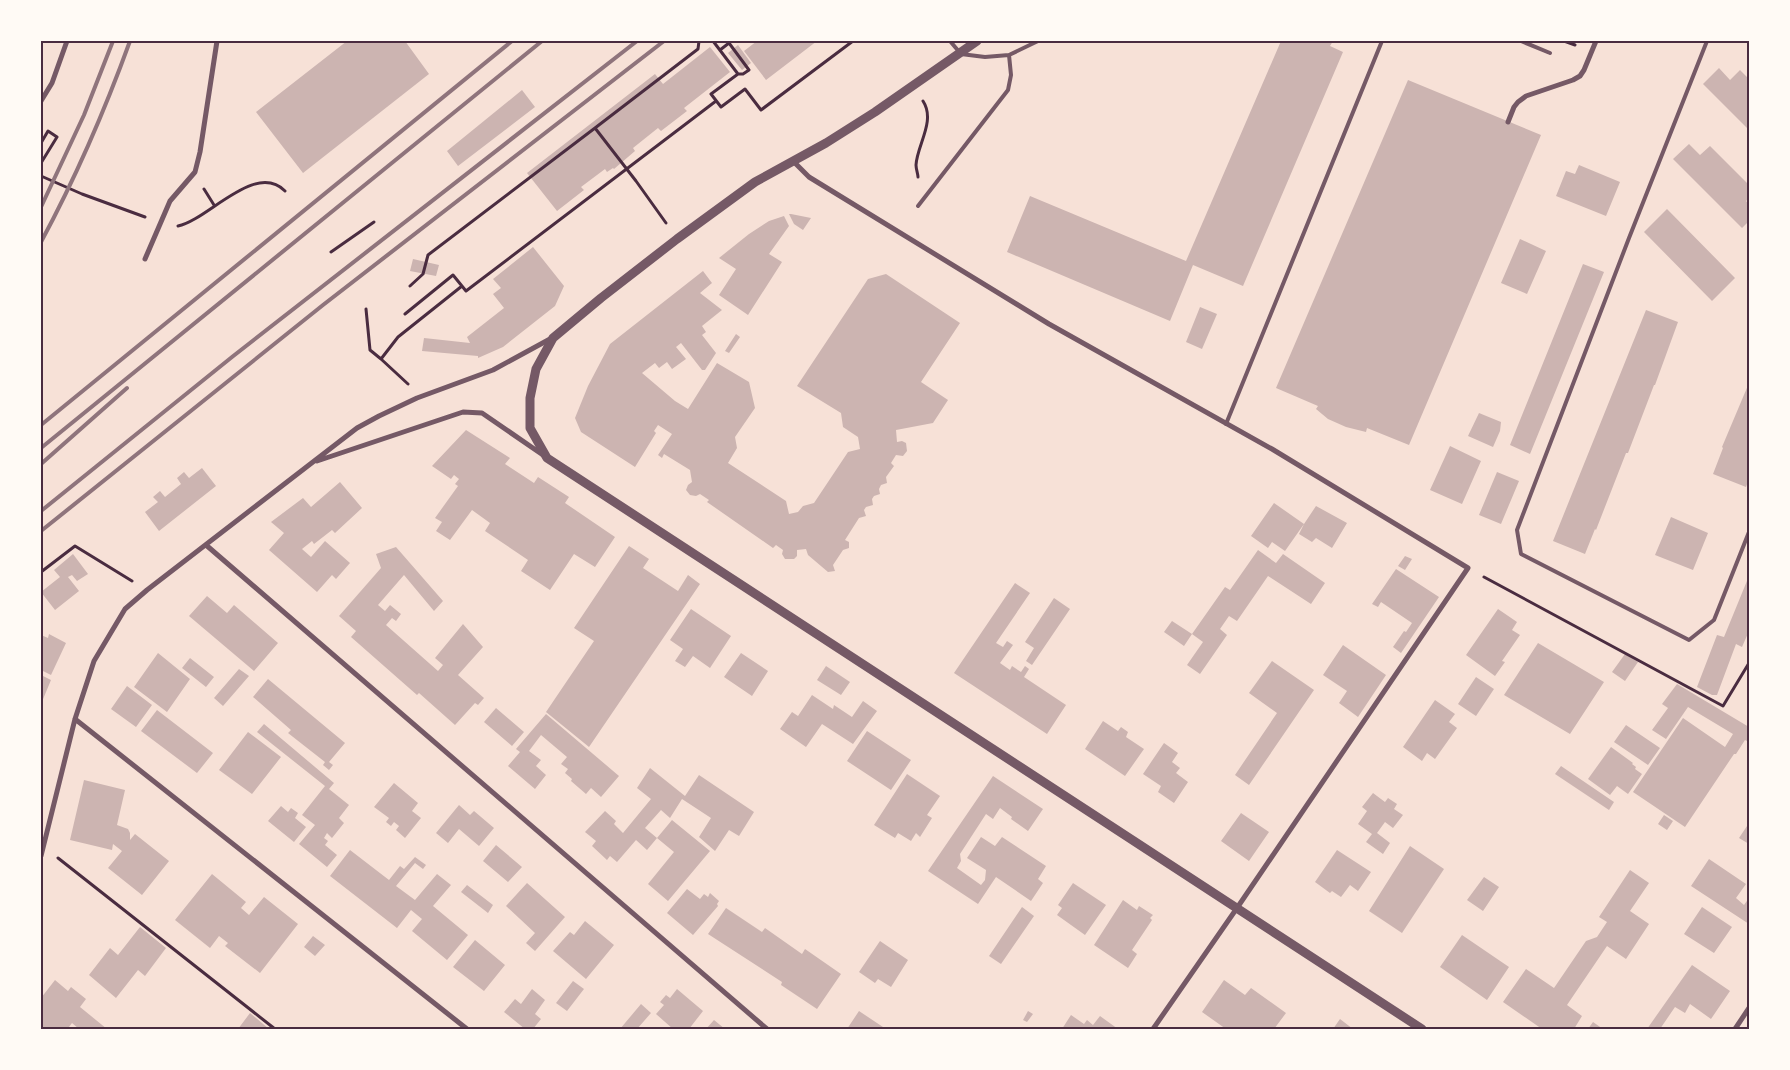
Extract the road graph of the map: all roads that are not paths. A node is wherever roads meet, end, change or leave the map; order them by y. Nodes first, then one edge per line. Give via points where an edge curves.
1 (67, 41) edge
2 (217, 41) edge
3 (950, 41) edge
4 (977, 41) edge
5 (1038, 41) edge
6 (1382, 41) edge
7 (1521, 41) edge
8 (1596, 41) edge
9 (1707, 41) edge
10 (960, 54) junction
11 (1550, 54) dead end
12 (1009, 55) junction
13 (41, 101) edge
14 (1508, 122) dead end
15 (793, 161) junction
16 (918, 206) dead end
17 (145, 259) dead end
18 (553, 338) junction
19 (1226, 424) junction
20 (547, 458) junction
21 (312, 463) junction
22 (1749, 532) edge
23 (206, 545) junction
24 (75, 719) junction
25 (41, 856) edge
26 (1237, 908) junction
27 (1749, 1008) edge
28 (467, 1029) edge
29 (767, 1029) edge
30 (1153, 1029) edge
31 (1422, 1029) edge
32 (1735, 1029) edge

1 - 13 street via 52,83
2 - 17 street via 195,172 170,200
3 - 10 lane
4 - 10 street
5 - 12 lane
6 - 19 lane
7 - 11 lane
8 - 14 street via 1580,76 1526,96 1514,107
9 - 22 lane via 1517,530 1521,554 1689,640 1714,620
10 - 12 lane
10 - 15 street via 826,143
12 - 16 lane via 1011,75 1008,90
15 - 18 street via 755,182 677,238
15 - 19 street via 809,177 1049,324
18 - 20 street via 536,369 530,398 530,428
18 - 21 street via 493,370 379,416 357,428
19 - 26 street via 1468,568
20 - 21 street via 482,413 463,412
20 - 26 street
21 - 23 street
23 - 24 street via 125,609 94,661
23 - 29 street
24 - 25 street
24 - 28 street
26 - 30 street
26 - 31 street
27 - 32 street

